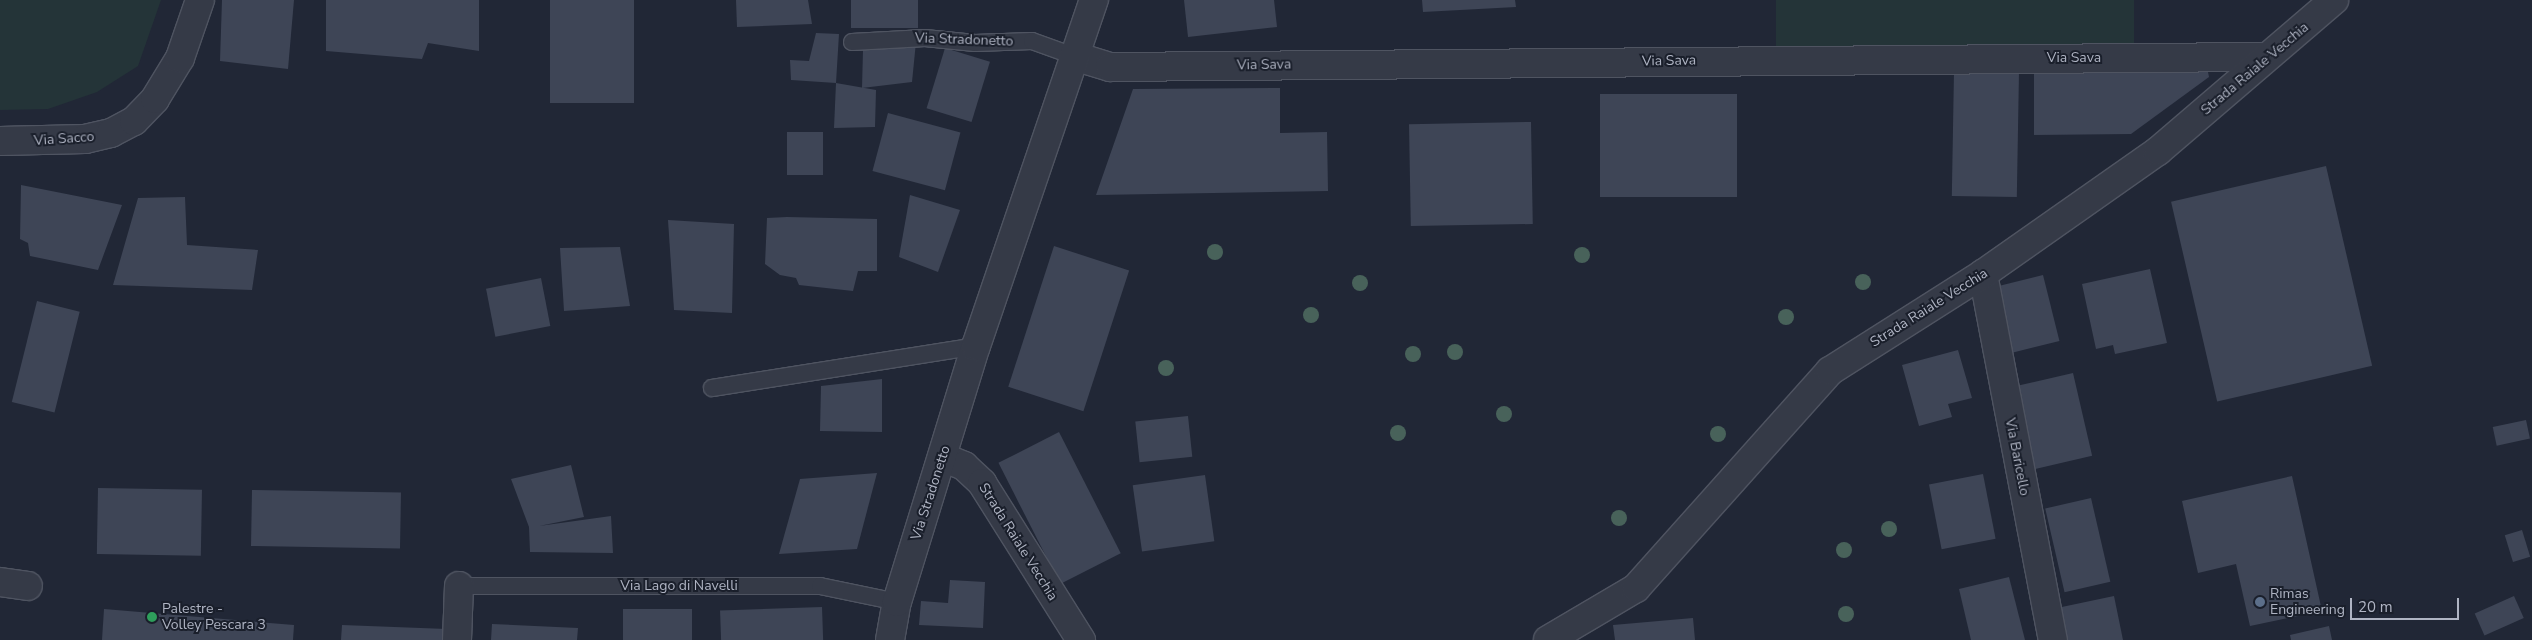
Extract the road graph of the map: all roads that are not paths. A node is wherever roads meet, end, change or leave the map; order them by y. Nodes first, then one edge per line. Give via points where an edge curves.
1 (200, 0) edge
2 (1094, 0) edge
3 (2334, 0) edge
4 (852, 42) dead end
5 (1074, 56) junction
6 (2266, 57) junction
7 (0, 142) edge
8 (1983, 274) junction
9 (976, 346) junction
10 (712, 388) dead end
11 (942, 457) junction
12 (0, 582) edge
13 (28, 586) dead end
14 (459, 586) joint
15 (897, 602) junction
16 (457, 640) edge
17 (890, 640) edge
18 (1081, 640) edge
19 (1548, 640) edge
20 (2053, 640) edge

1 - 7 street, Via Sacco via 180,58 155,99 134,121 111,133 85,139
2 - 5 street, Via Stradonetto
3 - 6 street, Strada Raiale Vecchia
4 - 5 lane, Via Stradonetto via 925,38 975,43 1032,42
5 - 6 street, Via Sava via 1110,67
5 - 9 street, Via Stradonetto
6 - 8 street, Strada Raiale Vecchia via 2158,151
8 - 19 street, Strada Raiale Vecchia via 1830,371 1636,588
8 - 20 street, Via Baricello
9 - 10 lane
9 - 11 street, Via Stradonetto
11 - 15 street, Via Stradonetto
11 - 18 street, Strada Raiale Vecchia via 964,466 982,483
12 - 13 street
14 - 15 lane, Via Lago di Navelli via 820,586
14 - 16 street
15 - 17 street, Via Stradonetto

